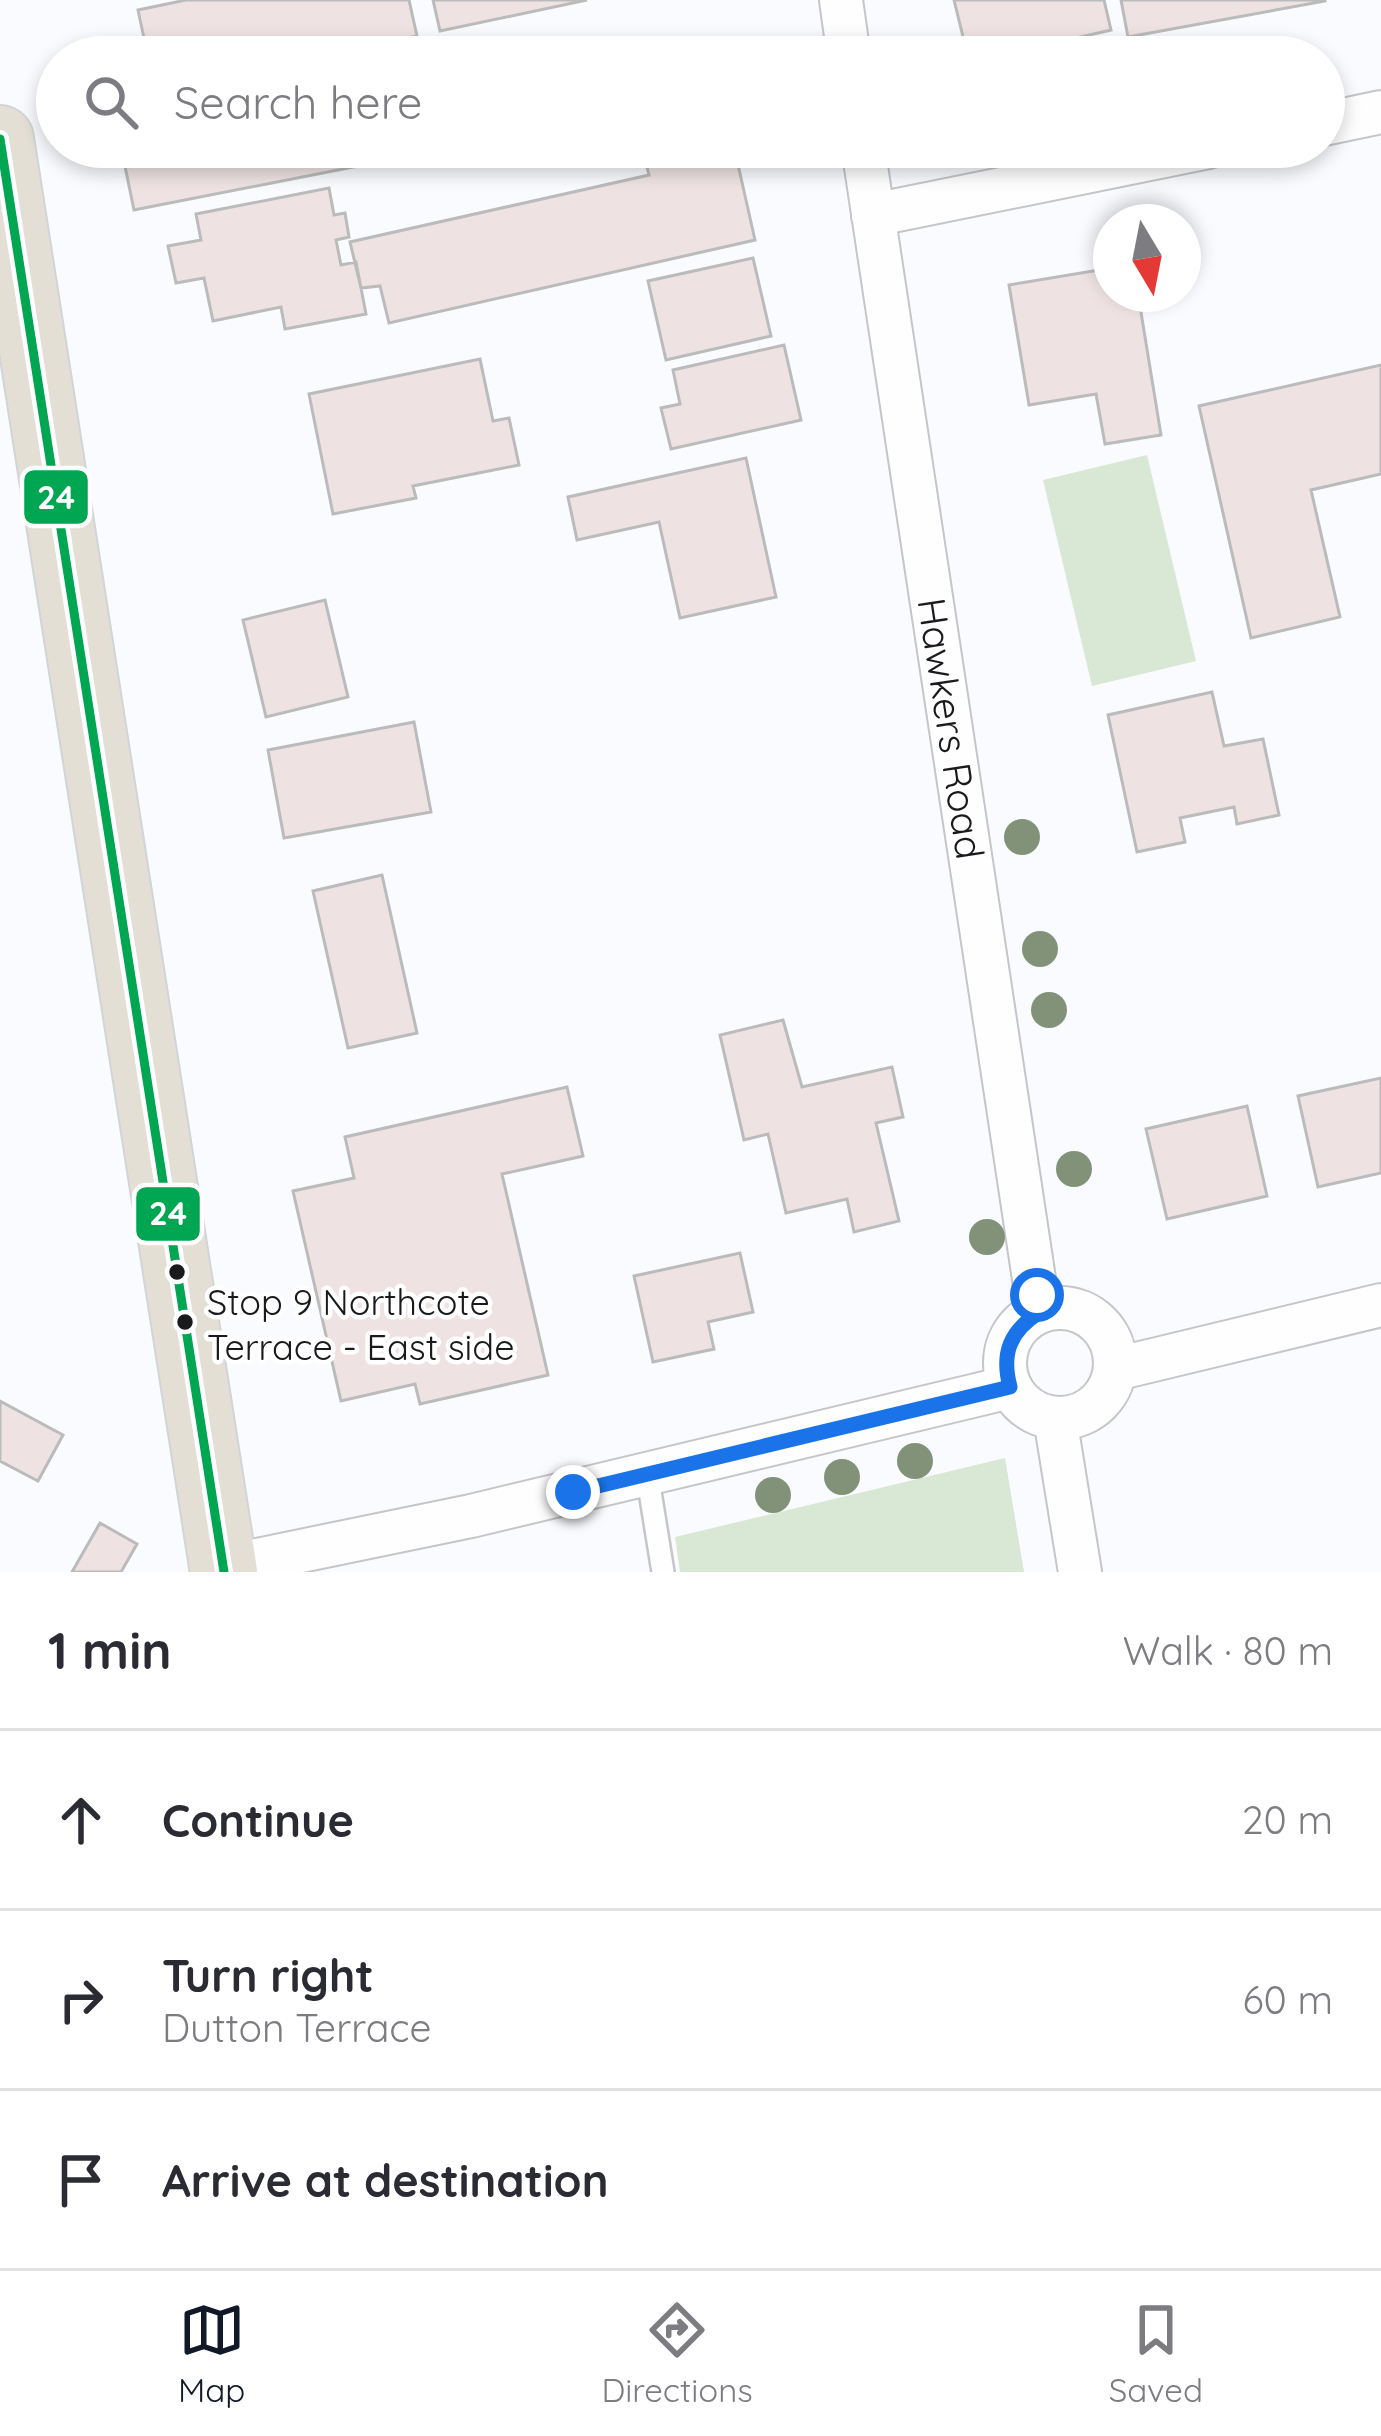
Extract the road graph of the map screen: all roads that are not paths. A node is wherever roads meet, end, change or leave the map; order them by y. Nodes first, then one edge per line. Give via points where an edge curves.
1 (841, 0) edge
2 (846, 36) edge
3 (1381, 112) edge
4 (1345, 120) edge
5 (0, 139) edge
6 (866, 168) edge
7 (1105, 168) edge
8 (873, 215) junction
9 (1381, 1305) edge
10 (1040, 1312) junction
11 (1115, 1369) junction
12 (1010, 1387) junction
13 (1055, 1418) junction
14 (647, 1473) junction
15 (223, 1570) edge
16 (663, 1572) edge
17 (1081, 1572) edge

1 - 2 street
3 - 4 street
5 - 15 highway
6 - 8 street, Hawkers Road
7 - 8 street
8 - 10 street, Hawkers Road
9 - 11 street
10 - 11 street via 1058,1308 1094,1319 1107,1333
10 - 12 street via 1012,1335
11 - 13 street via 1089,1412
12 - 13 street via 1021,1402
12 - 14 street
13 - 17 street
14 - 15 street
14 - 16 lane

